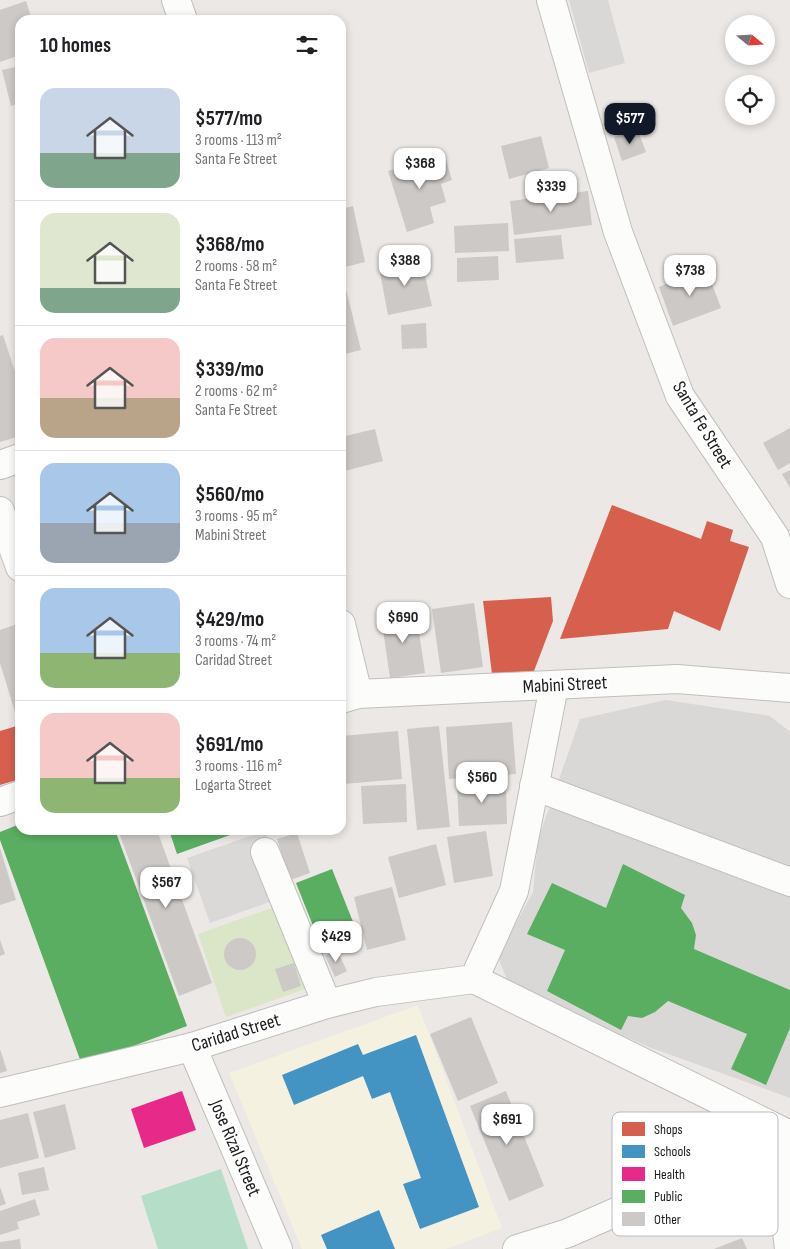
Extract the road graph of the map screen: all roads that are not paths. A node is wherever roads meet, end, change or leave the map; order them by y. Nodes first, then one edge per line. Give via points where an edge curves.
1 (176, 0) edge
2 (551, 0) edge
3 (181, 15) edge
4 (15, 460) edge
5 (0, 465) edge
6 (0, 511) edge
7 (15, 553) edge
8 (790, 584) edge
9 (346, 665) edge
10 (554, 686) junction
11 (790, 688) edge
12 (350, 697) edge
13 (534, 786) junction
14 (15, 797) edge
15 (0, 802) edge
16 (266, 852) dead end
17 (790, 882) edge
18 (474, 979) junction
19 (327, 1004) junction
20 (192, 1047) junction
21 (0, 1093) edge
22 (742, 1112) edge
23 (778, 1130) edge
24 (790, 1136) edge
25 (778, 1141) edge
26 (790, 1164) edge
27 (612, 1214) edge
28 (278, 1249) edge
29 (517, 1249) edge
30 (789, 1249) edge

1 - 3 street
2 - 8 street, Santa Fe Street via 618,232 680,396 775,537
4 - 5 street
6 - 7 street
9 - 12 street
10 - 11 street, Mabini Street via 678,679
10 - 12 street, Mabini Street
10 - 13 street
13 - 17 street
13 - 18 street via 514,891
14 - 15 street
16 - 19 street
18 - 19 street, Caridad Street via 376,992
18 - 22 street
19 - 20 street, Caridad Street
20 - 21 street, Caridad Street
20 - 28 street, Jose Rizal Street
23 - 24 street
24 - 25 street
26 - 30 street
27 - 29 street via 568,1233

